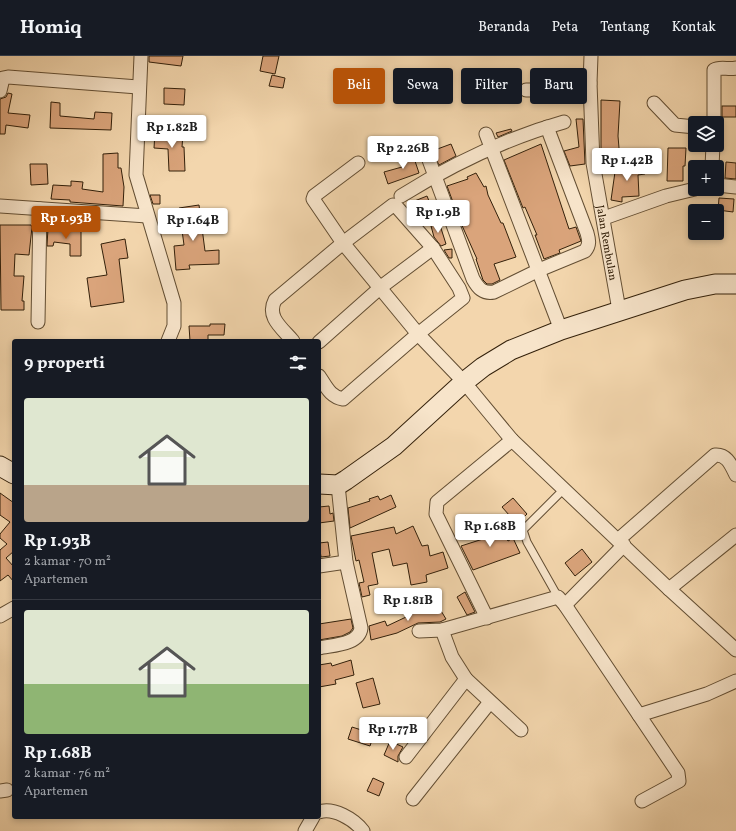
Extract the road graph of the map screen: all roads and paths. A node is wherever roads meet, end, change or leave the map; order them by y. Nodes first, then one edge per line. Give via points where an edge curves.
1 (141, 56) edge
2 (591, 56) edge
3 (736, 68) edge
4 (590, 83) junction
5 (138, 87) junction
6 (526, 90) dead end
7 (0, 91) edge
8 (654, 103) dead end
9 (714, 116) edge
10 (564, 122) dead end
11 (688, 126) edge
12 (547, 127) junction
13 (486, 134) dead end
14 (492, 149) junction
15 (429, 160) dead end
16 (358, 163) dead end
17 (434, 176) junction
18 (724, 186) edge
19 (736, 187) edge
20 (688, 191) edge
21 (401, 196) dead end
22 (0, 206) edge
23 (40, 209) junction
24 (147, 216) junction
25 (604, 218) junction
26 (343, 243) junction
27 (433, 248) junction
28 (539, 270) junction
29 (736, 284) edge
30 (380, 287) junction
31 (619, 310) junction
32 (38, 322) dead end
33 (561, 330) junction
34 (418, 334) junction
35 (169, 339) edge
36 (291, 339) edge
37 (321, 340) edge
38 (321, 379) edge
39 (464, 382) junction
40 (512, 440) junction
41 (0, 466) edge
42 (12, 473) edge
43 (736, 475) edge
44 (321, 484) edge
45 (338, 485) junction
46 (565, 488) junction
47 (736, 535) edge
48 (621, 542) junction
49 (346, 562) junction
50 (321, 566) edge
51 (669, 589) junction
52 (562, 601) junction
53 (12, 609) edge
54 (0, 616) edge
55 (487, 618) junction
56 (442, 630) junction
57 (419, 631) dead end
58 (321, 648) edge
59 (736, 650) edge
60 (466, 679) junction
61 (736, 681) edge
62 (490, 702) junction
63 (639, 715) junction
64 (521, 730) dead end
65 (406, 757) dead end
66 (413, 799) dead end
67 (642, 800) dead end
68 (321, 811) edge
69 (312, 819) edge
70 (305, 831) edge
71 (363, 831) edge

1 - 5 street
2 - 4 street, Jalan Rembulan
3 - 9 street via 714,70
4 - 6 street via 550,90
4 - 25 street, Jalan Rembulan via 593,163
5 - 7 street via 8,77 3,78
5 - 24 street via 136,175
8 - 11 street via 675,125
10 - 12 street
12 - 14 street
12 - 28 street via 589,241 585,251
13 - 14 street
14 - 17 street
14 - 28 street
15 - 17 street
16 - 26 street via 313,199
17 - 21 street
17 - 28 street via 477,286 488,293 494,292
18 - 19 street
20 - 25 street
22 - 23 street
23 - 24 street
23 - 32 street
24 - 35 street via 174,303 174,326
25 - 31 street, Jalan Rembulan
26 - 27 street via 395,205
26 - 30 street
26 - 36 street via 275,300 271,308 272,315
27 - 30 street
27 - 34 street via 463,298
28 - 33 street
29 - 31 street via 715,284 685,290
30 - 34 street
30 - 37 street
31 - 33 street
33 - 39 street via 511,350
34 - 38 street via 342,399 331,394
34 - 39 street
39 - 40 street
39 - 45 street via 394,446
40 - 46 street
40 - 55 street via 437,502 436,514
41 - 42 street
43 - 48 street via 726,458 715,455
44 - 45 street
45 - 49 street
46 - 48 street
46 - 52 lane via 524,530 527,542
47 - 51 street
48 - 51 street
48 - 52 street
49 - 50 street
49 - 58 street via 361,628 360,634 356,639
51 - 59 street
52 - 55 street
52 - 63 street
53 - 54 street
55 - 56 street
56 - 57 street
56 - 60 street via 452,657
60 - 62 street
60 - 65 street
61 - 63 street via 707,694
62 - 64 street
62 - 66 street
63 - 67 street via 678,773 679,781
68 - 71 street via 341,814
69 - 70 street

